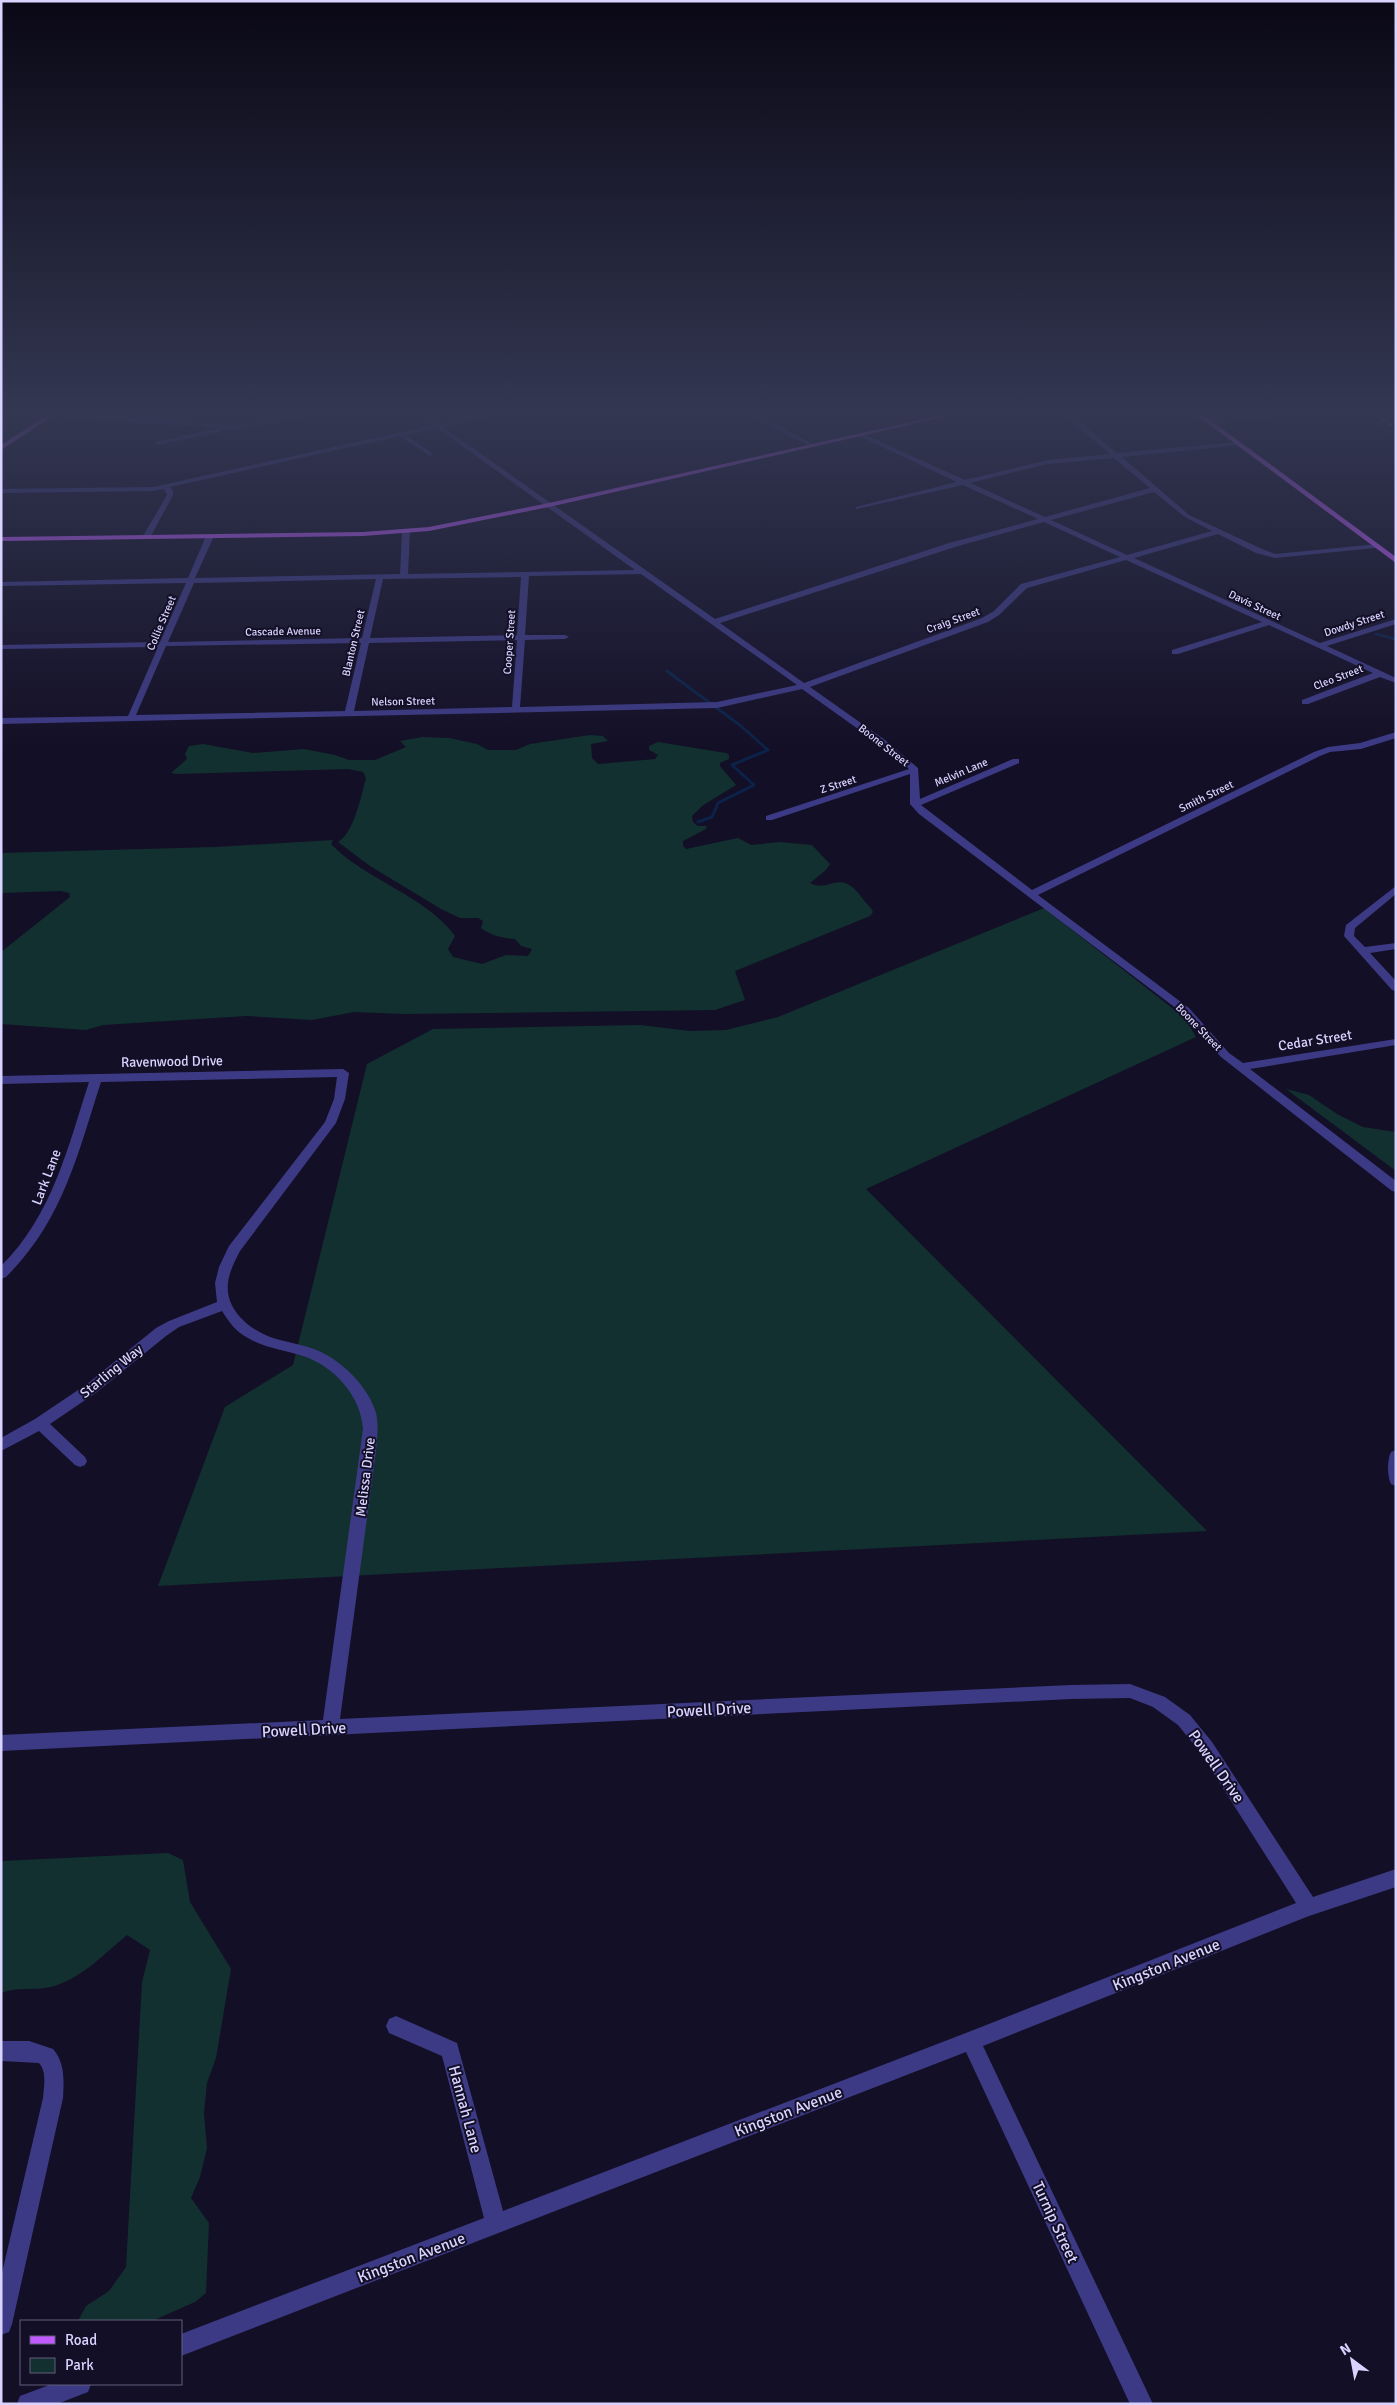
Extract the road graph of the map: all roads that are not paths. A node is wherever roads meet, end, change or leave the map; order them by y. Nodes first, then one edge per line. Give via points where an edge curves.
1 (152, 526) edge
2 (446, 526) edge
3 (578, 526) edge
4 (1018, 526) edge
5 (1059, 526) edge
6 (1207, 526) edge
7 (1349, 526) edge
8 (406, 532) junction
9 (1218, 532) junction
10 (147, 536) junction
11 (210, 536) junction
12 (1, 539) edge
13 (1375, 546) junction
14 (1125, 557) junction
15 (1396, 561) edge
16 (642, 572) junction
17 (525, 575) junction
18 (380, 577) junction
19 (404, 577) junction
20 (191, 580) junction
21 (1, 584) edge
22 (1396, 621) edge
23 (714, 622) junction
24 (1268, 623) junction
25 (564, 637) dead end
26 (520, 638) junction
27 (365, 640) junction
28 (163, 645) junction
29 (1320, 646) junction
30 (1, 647) edge
31 (1175, 652) dead end
32 (1379, 674) junction
33 (1396, 681) edge
34 (804, 686) junction
35 (1305, 702) dead end
36 (516, 710) junction
37 (348, 713) junction
38 (131, 718) junction
39 (1, 721) edge
40 (1396, 735) edge
41 (1016, 761) dead end
42 (914, 770) junction
43 (915, 804) junction
44 (769, 818) dead end
45 (1396, 889) edge
46 (1032, 894) junction
47 (1396, 946) edge
48 (1362, 951) junction
49 (1396, 988) edge
50 (1396, 1042) edge
51 (1240, 1067) junction
52 (96, 1078) junction
53 (1, 1080) edge
54 (1396, 1188) edge
55 (1, 1274) edge
56 (224, 1305) junction
57 (40, 1423) junction
58 (1, 1445) edge
59 (1396, 1456) edge
60 (80, 1460) dead end
61 (1396, 1480) edge
62 (330, 1728) junction
63 (1, 1743) edge
64 (1396, 1878) edge
65 (1309, 1907) junction
66 (396, 2026) dead end
67 (971, 2041) junction
68 (1, 2051) edge
69 (496, 2225) junction
70 (1, 2324) edge
71 (182, 2345) edge
72 (77, 2385) edge
73 (28, 2404) edge
74 (1142, 2404) edge

1 - 10 street
2 - 8 main road
3 - 16 street, Boone Street
4 - 23 street
5 - 14 street, Davis Street
6 - 9 street
7 - 13 main road
8 - 11 main road
8 - 19 street
9 - 13 street via 1275,556
9 - 14 street, Craig Street
10 - 11 main road
10 - 12 main road
11 - 20 street, Collie Street
13 - 15 main road
14 - 24 street, Davis Street
14 - 34 street, Craig Street via 1024,586 994,616
16 - 17 street
16 - 23 street, Boone Street
17 - 19 street
17 - 26 street, Cooper Street
18 - 19 street
18 - 20 street
18 - 27 street, Blanton Street
20 - 21 street
20 - 28 street, Collie Street
22 - 29 street, Dowdy Street
23 - 34 street, Boone Street
24 - 29 street, Davis Street
24 - 31 street
25 - 26 street, Cascade Avenue
26 - 27 street, Cascade Avenue
26 - 36 street, Cooper Street
27 - 28 street, Cascade Avenue
27 - 37 street, Blanton Street
28 - 30 street, Cascade Avenue
28 - 38 street, Collie Street
29 - 32 street, Davis Street
32 - 33 street, Davis Street
32 - 35 street, Cleo Street
34 - 36 street, Nelson Street via 704,706
34 - 42 street, Boone Street via 882,742
36 - 37 street, Nelson Street
37 - 38 street, Nelson Street
38 - 39 street, Nelson Street
40 - 46 street, Smith Street via 1361,746 1317,754
41 - 43 street, Melvin Lane
42 - 43 street, Boone Street
42 - 44 street, Z Street
43 - 46 street, Boone Street
45 - 48 street via 1350,927 1348,936
46 - 51 street, Boone Street via 1185,1010
47 - 48 street
48 - 49 street
50 - 51 street, Cedar Street
51 - 54 street, Boone Street
52 - 53 street, Ravenwood Drive
52 - 55 street, Lark Lane via 51,1208 27,1247
52 - 56 street, Ravenwood Drive via 343,1073 343,1089 330,1123 234,1249 224,1270 220,1289
56 - 57 street, Starling Way via 161,1332 92,1388
56 - 62 street, Melissa Drive via 241,1327 260,1339 317,1356 339,1371 368,1410 371,1431 368,1457
57 - 58 street, Starling Way
57 - 60 street
59 - 61 street
62 - 63 street, Powell Drive
62 - 65 street, Powell Drive via 1130,1691 1160,1702 1178,1716 1206,1747
64 - 65 street, Kingston Avenue
65 - 67 street, Kingston Avenue
66 - 69 street, Hannah Lane via 450,2050
67 - 69 street, Kingston Avenue
67 - 74 street, Turnip Street
68 - 70 street via 41,2052 51,2059 55,2074 53,2098
69 - 71 street, Kingston Avenue
72 - 73 street

